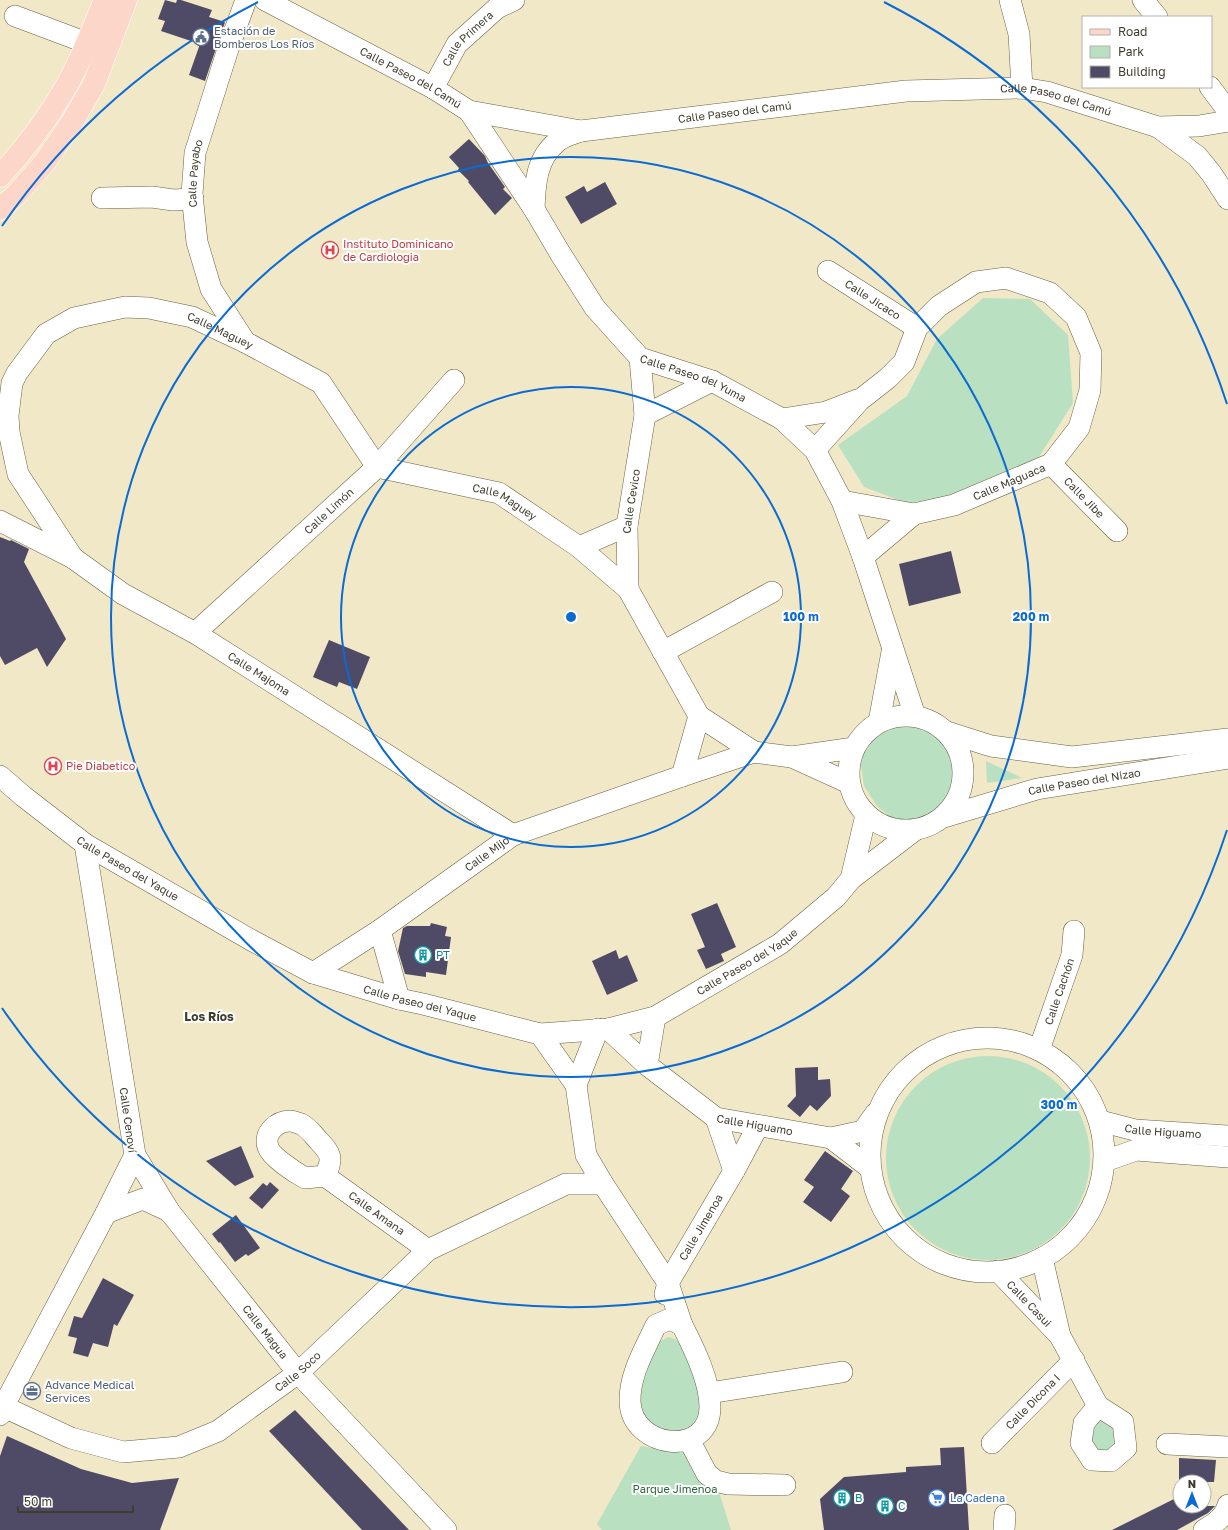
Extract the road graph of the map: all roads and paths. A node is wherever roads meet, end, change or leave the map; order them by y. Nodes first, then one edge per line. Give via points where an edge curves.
1 (105, 0) edge
2 (126, 0) edge
3 (246, 0) edge
4 (265, 0) edge
5 (514, 0) edge
6 (1010, 0) edge
7 (1143, 0) edge
8 (15, 16) dead end
9 (1156, 16) edge
10 (87, 43) junction
11 (433, 88) junction
12 (1022, 88) junction
13 (1211, 88) edge
14 (469, 111) junction
15 (1228, 111) edge
16 (1228, 121) edge
17 (1158, 127) junction
18 (581, 131) junction
19 (0, 176) edge
20 (102, 198) dead end
21 (1228, 199) edge
22 (193, 200) junction
23 (0, 209) edge
24 (534, 209) junction
25 (828, 271) dead end
26 (211, 289) junction
27 (192, 317) junction
28 (917, 328) junction
29 (245, 342) junction
30 (640, 358) junction
31 (454, 380) dead end
32 (712, 381) junction
33 (860, 400) junction
34 (644, 415) junction
35 (782, 419) junction
36 (815, 450) junction
37 (1051, 464) junction
38 (377, 466) junction
39 (842, 501) junction
40 (914, 514) junction
41 (0, 521) edge
42 (627, 526) junction
43 (1116, 531) dead end
44 (579, 548) junction
45 (863, 557) junction
46 (73, 558) junction
47 (628, 589) junction
48 (772, 592) dead end
49 (195, 633) junction
50 (892, 649) junction
51 (664, 652) junction
52 (699, 716) junction
53 (915, 716) junction
54 (879, 722) junction
55 (947, 732) junction
56 (1228, 739) edge
57 (854, 748) junction
58 (754, 752) junction
59 (792, 757) junction
60 (1228, 758) edge
61 (0, 776) edge
62 (682, 776) junction
63 (849, 783) junction
64 (866, 815) junction
65 (944, 817) junction
66 (915, 830) junction
67 (513, 835) junction
68 (85, 844) junction
69 (851, 879) junction
70 (380, 930) junction
71 (1074, 931) dead end
72 (313, 973) junction
73 (399, 999) junction
74 (655, 1017) junction
75 (603, 1029) junction
76 (540, 1034) junction
77 (1039, 1050) junction
78 (647, 1065) junction
79 (576, 1085) junction
80 (878, 1110) junction
81 (716, 1118) junction
82 (1100, 1121) junction
83 (758, 1126) junction
84 (1228, 1136) edge
85 (831, 1138) junction
86 (135, 1155) junction
87 (586, 1155) junction
88 (1228, 1157) edge
89 (1105, 1161) junction
90 (870, 1168) junction
91 (734, 1171) junction
92 (325, 1176) dead end
93 (566, 1184) junction
94 (603, 1184) junction
95 (169, 1211) junction
96 (106, 1213) junction
97 (428, 1250) junction
98 (1042, 1258) junction
99 (998, 1271) junction
100 (668, 1283) junction
101 (656, 1325) junction
102 (682, 1325) junction
103 (1060, 1336) junction
104 (1074, 1360) junction
105 (842, 1372) dead end
106 (298, 1373) junction
107 (709, 1393) junction
108 (1098, 1406) dead end
109 (1, 1409) edge
110 (689, 1440) junction
111 (992, 1443) dead end
112 (1167, 1444) dead end
113 (1228, 1447) edge
114 (785, 1485) dead end
115 (1226, 1515) edge
116 (446, 1530) edge
117 (1204, 1530) edge

1 - 10 main road
2 - 23 main road via 94,84 71,124 45,162
3 - 22 street, Calle Payabo via 195,153
4 - 11 street, Calle Paseo del Camú
5 - 11 street, Calle Primera via 497,8 457,44
6 - 12 street via 1019,34
7 - 9 street
8 - 10 street
10 - 19 main road via 65,90 36,133
11 - 14 street, Calle Paseo del Camú
12 - 17 street, Calle Paseo del Camú via 1046,92
12 - 18 street, Calle Paseo del Camú via 906,91
13 - 15 street
14 - 18 street, Calle Paseo del Camú
14 - 24 street, Calle Paseo del Yuma
16 - 17 street, Calle Paseo del Camú via 1199,126
17 - 21 street via 1197,156 1212,173
18 - 24 street via 559,140 550,148 538,167
20 - 22 street via 152,197
22 - 26 street, Calle Payabo via 197,242
24 - 30 street, Calle Paseo del Yuma via 595,308
25 - 28 street, Calle Jicaco
26 - 27 street
26 - 29 street, Calle Payabo
27 - 29 street, Calle Maguey
27 - 46 street, Calle Maguey via 149,308 125,307 74,318 46,334 12,383 9,432 18,474
28 - 33 street, Calle Maguaca via 904,362
28 - 37 street, Calle Maguaca via 939,306 976,282 1006,278 1050,293 1076,317 1090,353 1090,390 1079,428
29 - 38 street, Calle Maguey via 321,383
30 - 32 street, Calle Paseo del Yuma
30 - 34 street, Calle Cevico
31 - 38 street, Calle Limón
32 - 34 street
32 - 35 street, Calle Paseo del Yuma
33 - 35 street via 826,412
33 - 36 street, Calle Maguaca
34 - 42 street, Calle Cevico
35 - 36 street, Calle Paseo del Yuma
36 - 39 street, Calle Paseo del Yuma
37 - 40 street, Calle Maguaca via 954,505
37 - 43 street, Calle Jibe
38 - 44 street, Calle Maguey via 499,493
38 - 49 street, Calle Limón
39 - 40 street, Calle Maguaca
39 - 45 street, Calle Paseo del Yuma
40 - 45 street, Calle Maguaca
41 - 46 street, Calle Majoma
42 - 44 street
42 - 47 street, Calle Cevico
44 - 47 street, Calle Maguey
45 - 50 street, Calle Paseo del Yuma
46 - 49 street, Calle Majoma via 124,594
47 - 51 street, Calle Maguey
48 - 51 street
49 - 67 street, Calle Majoma
50 - 53 street, Calle Paseo del Yuma
50 - 54 street, Calle Paseo del Yuma
51 - 52 street, Calle Maguey
52 - 58 street, Calle Maguey
52 - 62 street
53 - 54 street via 897,716
53 - 55 street via 932,722
54 - 57 street via 865,733
55 - 56 street, Calle Paseo del Nizao via 991,746 1072,757
55 - 65 street via 958,748 963,767 962,786 954,804
57 - 59 street, Calle Maguey
57 - 63 street via 849,765
58 - 59 street, Calle Maguey
58 - 62 street, Calle Maguey
59 - 63 street, Calle Maguey
60 - 65 street, Calle Paseo del Nizao via 1037,789
61 - 68 street, Calle Paseo del Yaque
62 - 67 street, Calle Mijo
63 - 64 street via 855,800
64 - 66 street via 881,825 898,830
64 - 69 street, Calle Paseo del Yaque
65 - 66 street
66 - 69 street, Calle Paseo del Yaque
67 - 70 street, Calle Mijo
68 - 72 street, Calle Paseo del Yaque
68 - 86 street, Calle Cenoví
69 - 74 street, Calle Paseo del Yaque via 836,897 780,944
70 - 72 street, Calle Mijo
70 - 73 street
71 - 77 street, Calle Cachón via 1072,955
72 - 73 street, Calle Paseo del Yaque
73 - 76 street, Calle Paseo del Yaque
74 - 75 street, Calle Paseo del Yaque
74 - 78 street
75 - 76 street, Calle Paseo del Yaque
75 - 78 street, Calle Higuamo
75 - 79 street
76 - 79 street
77 - 80 street via 1013,1041 986,1038 959,1042 933,1051 910,1067 892,1087
77 - 82 street via 1066,1068 1086,1092
78 - 81 street, Calle Higuamo
79 - 87 street
80 - 85 street, Calle Higuamo via 863,1131
80 - 90 street via 871,1139
81 - 83 street, Calle Higuamo
81 - 91 street
82 - 84 street, Calle Higuamo via 1135,1130
82 - 89 street
83 - 85 street, Calle Higuamo
83 - 91 street, Calle Jimenoa
85 - 90 street, Calle Higuamo
86 - 95 street, Calle Magua
86 - 96 street, Calle Cenoví
87 - 93 street, Calle Soco
87 - 94 street
88 - 89 street, Calle Higuamo via 1136,1150
89 - 98 street via 1099,1191 1086,1218 1067,1241
90 - 99 street via 880,1203 900,1233 928,1256 962,1269
91 - 100 street, Calle Jimenoa
92 - 97 street, Calle Amana
93 - 94 street, Calle Soco
93 - 97 street, Calle Soco
94 - 100 street
95 - 96 street via 143,1200
95 - 106 street, Calle Magua
96 - 109 street, Calle Cenoví
97 - 106 street, Calle Soco
98 - 99 street via 1021,1267
98 - 103 street, Calle Casui
99 - 103 street, Calle Casui
100 - 101 street, Calle Jimenoa
100 - 102 street
101 - 102 street via 670,1319
101 - 110 street via 634,1376 630,1404 633,1416 644,1431 653,1436 672,1442
102 - 107 street
103 - 104 street, Calle Casui
104 - 108 street, Calle Casui
104 - 111 street, Calle Dicona I
105 - 107 street
106 - 109 street, Calle Soco via 218,1431 179,1448 123,1452 72,1438
106 - 116 street, Calle Magua
107 - 110 street via 707,1423 701,1432
110 - 114 street via 707,1474 716,1481 728,1484
112 - 113 street
115 - 117 street

